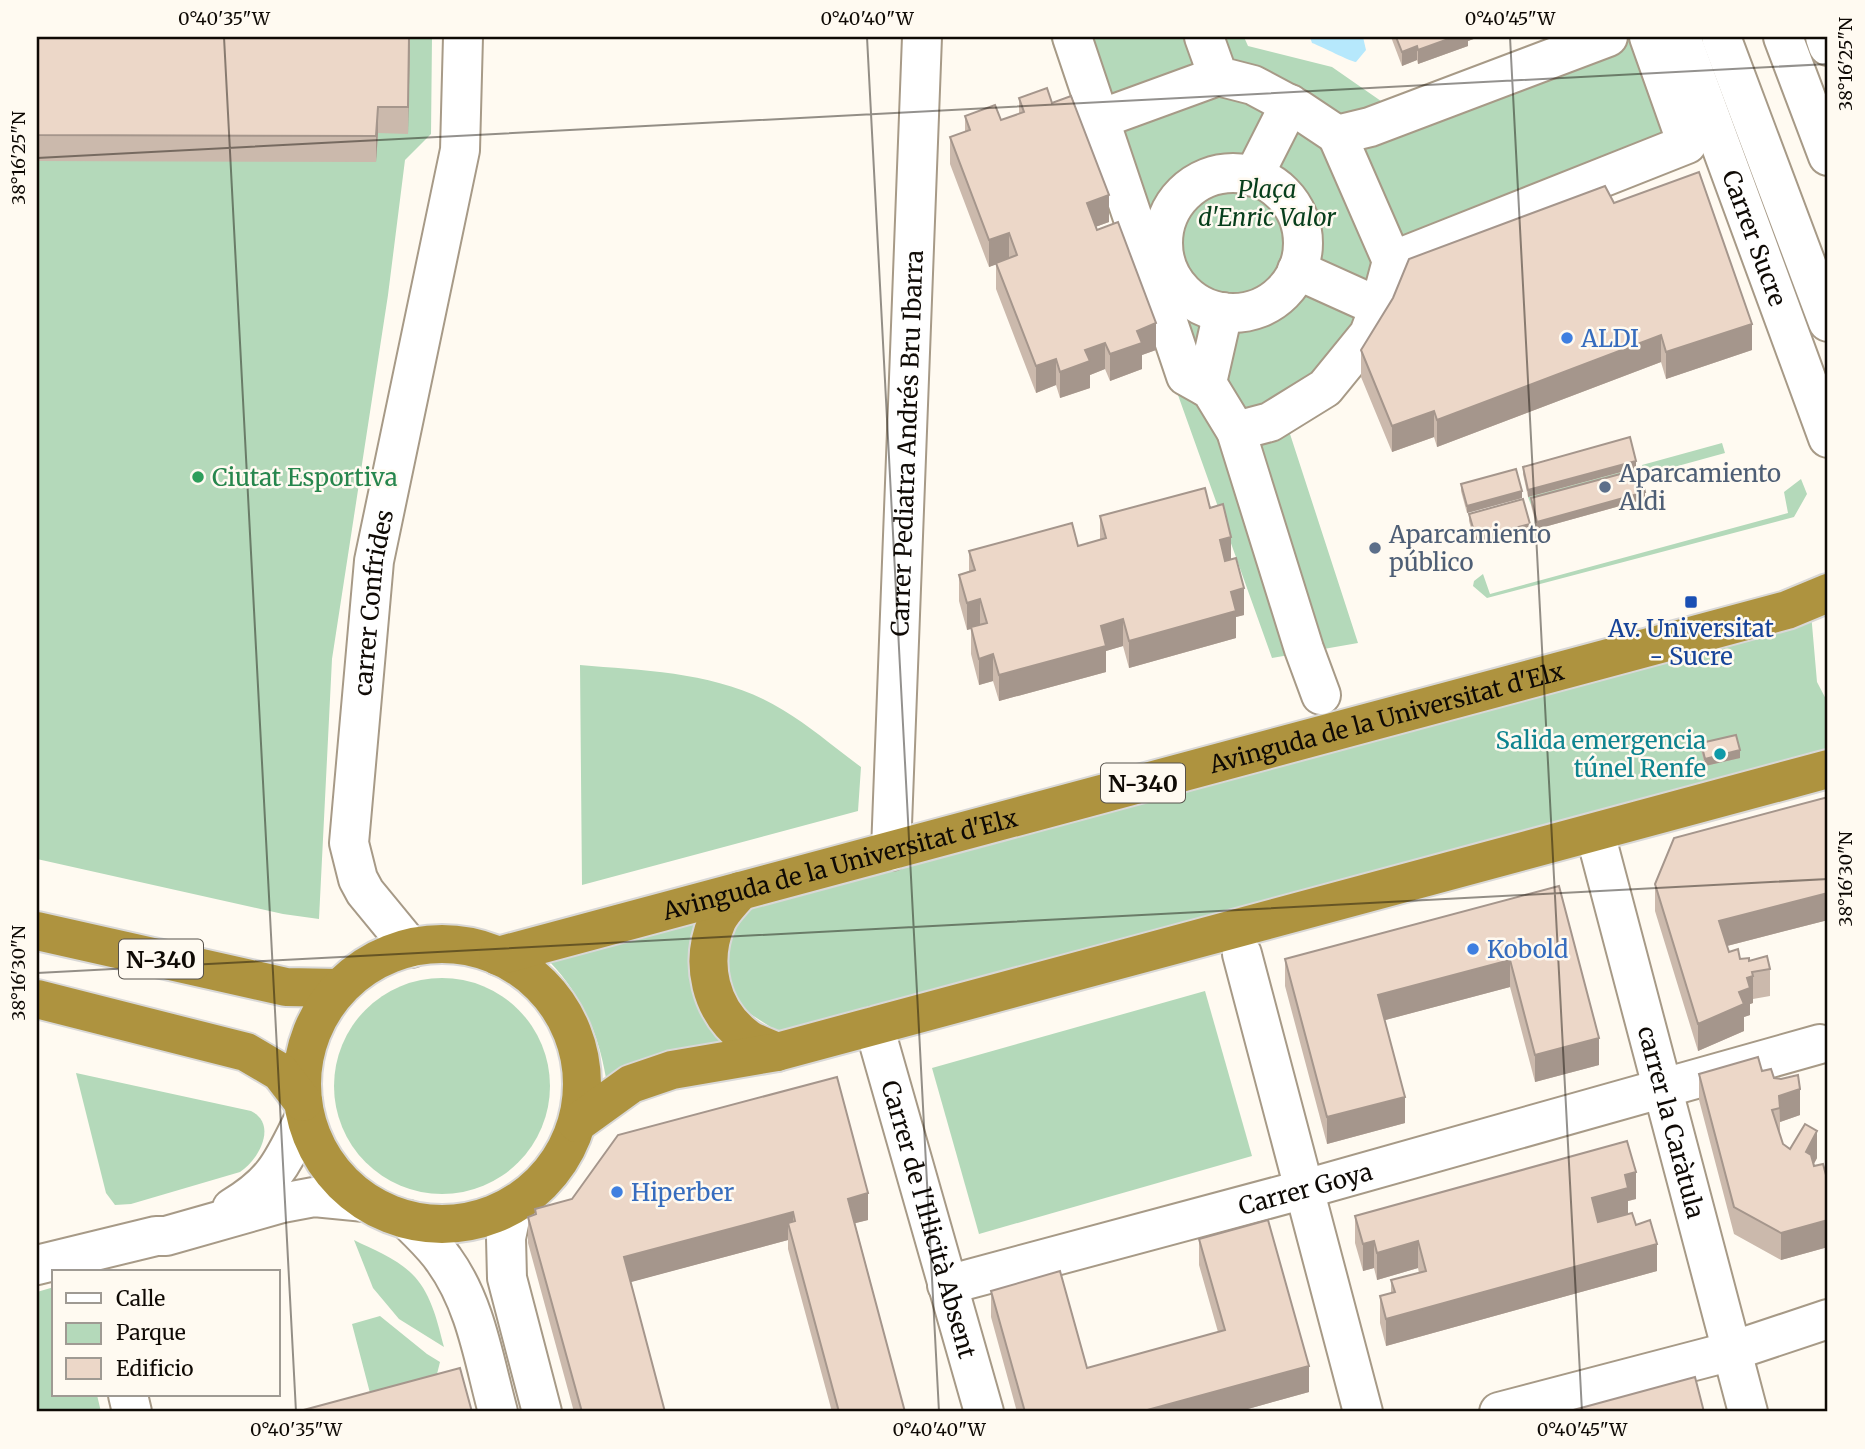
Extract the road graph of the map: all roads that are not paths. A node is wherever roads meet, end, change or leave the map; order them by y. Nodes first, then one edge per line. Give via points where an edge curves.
1 (463, 37) edge
2 (922, 37) edge
3 (1072, 37) edge
4 (1204, 37) edge
5 (1608, 37) edge
6 (1649, 37) edge
7 (1681, 37) edge
8 (1721, 37) edge
9 (1783, 37) edge
10 (1825, 37) edge
11 (1828, 46) edge
12 (1219, 76) junction
13 (1290, 104) junction
14 (1100, 119) junction
15 (1337, 135) junction
16 (1828, 156) edge
17 (1253, 177) junction
18 (1122, 183) junction
19 (1173, 209) junction
20 (1392, 261) junction
21 (1297, 270) junction
22 (1379, 307) junction
23 (1223, 312) junction
24 (1828, 321) edge
25 (1206, 387) junction
26 (1236, 431) junction
27 (1828, 438) edge
28 (1828, 593) edge
29 (1321, 695) dead end
30 (1828, 769) edge
31 (1595, 833) junction
32 (891, 851) junction
33 (740, 891) junction
34 (37, 931) edge
35 (411, 947) junction
36 (1242, 954) dead end
37 (498, 956) junction
38 (340, 988) junction
39 (37, 999) edge
40 (874, 1026) junction
41 (1820, 1044) dead end
42 (777, 1052) junction
43 (1662, 1090) junction
44 (304, 1110) junction
45 (577, 1123) junction
46 (1305, 1189) junction
47 (365, 1202) junction
48 (513, 1205) junction
49 (408, 1220) junction
50 (150, 1239) junction
51 (58, 1265) edge
52 (113, 1270) edge
53 (947, 1284) junction
54 (1828, 1319) edge
55 (1732, 1351) junction
56 (498, 1412) edge
57 (542, 1412) edge
58 (984, 1412) edge
59 (1363, 1412) edge
60 (1499, 1412) edge
61 (1748, 1412) edge

1 - 35 street, carrer Confrides via 460,150 374,561 349,843 365,892
2 - 32 street, Carrer Pediatra Andrés Bru Ibarra
3 - 14 street
4 - 12 street
5 - 15 street via 1370,127
6 - 20 street via 1687,144
7 - 27 street, Carrer Sucre
8 - 24 street, Carrer Sucre
9 - 16 street
10 - 11 street
12 - 13 street via 1253,85
12 - 14 street
13 - 15 street
13 - 17 street
14 - 18 street
15 - 20 street
17 - 19 street via 1220,175 1198,183
17 - 21 street via 1284,195 1297,214 1303,236
18 - 19 street
18 - 25 street via 1186,376
19 - 23 street via 1163,239 1165,262 1175,283 1191,300
20 - 22 street
21 - 22 street
21 - 23 street via 1278,298 1258,309
22 - 26 street via 1369,334 1325,388 1270,422
23 - 25 street
25 - 26 street
26 - 29 street
28 - 32 highway, Avinguda de la Universitat d'Elx / N-340 via 1787,610
30 - 31 highway
31 - 40 highway
31 - 43 street, carrer la Caràtula
32 - 33 highway, Avinguda de la Universitat d'Elx / N-340
33 - 37 highway, Avinguda de la Universitat d'Elx / N-340
33 - 42 highway via 718,919 707,954 711,990 726,1018 740,1032
34 - 38 highway, N-340 via 286,987
35 - 37 highway via 470,947
35 - 38 highway via 385,956
36 - 46 street
37 - 45 highway via 527,973 551,996 569,1024 580,1056 583,1090
38 - 44 highway via 318,1018 305,1052
39 - 44 highway via 246,1052 279,1072
40 - 42 highway
40 - 53 street, Carrer de l'Il·licità Absent
41 - 43 street, Carrer Goya
42 - 45 highway via 631,1084
43 - 46 street, Carrer Goya
43 - 55 street, carrer la Caràtula
44 - 47 highway via 327,1165
44 - 50 street via 270,1180 251,1196 226,1212
45 - 48 highway via 553,1170
46 - 53 street, Carrer Goya
46 - 59 street
47 - 49 highway
47 - 50 street via 314,1197
48 - 49 highway via 479,1219 443,1224
48 - 57 street via 506,1238 507,1278
49 - 56 street via 444,1260 461,1289
50 - 51 street
50 - 52 street
53 - 58 street, Carrer de l'Il·licità Absent
54 - 55 street
55 - 60 street
55 - 61 street, carrer la Caràtula

